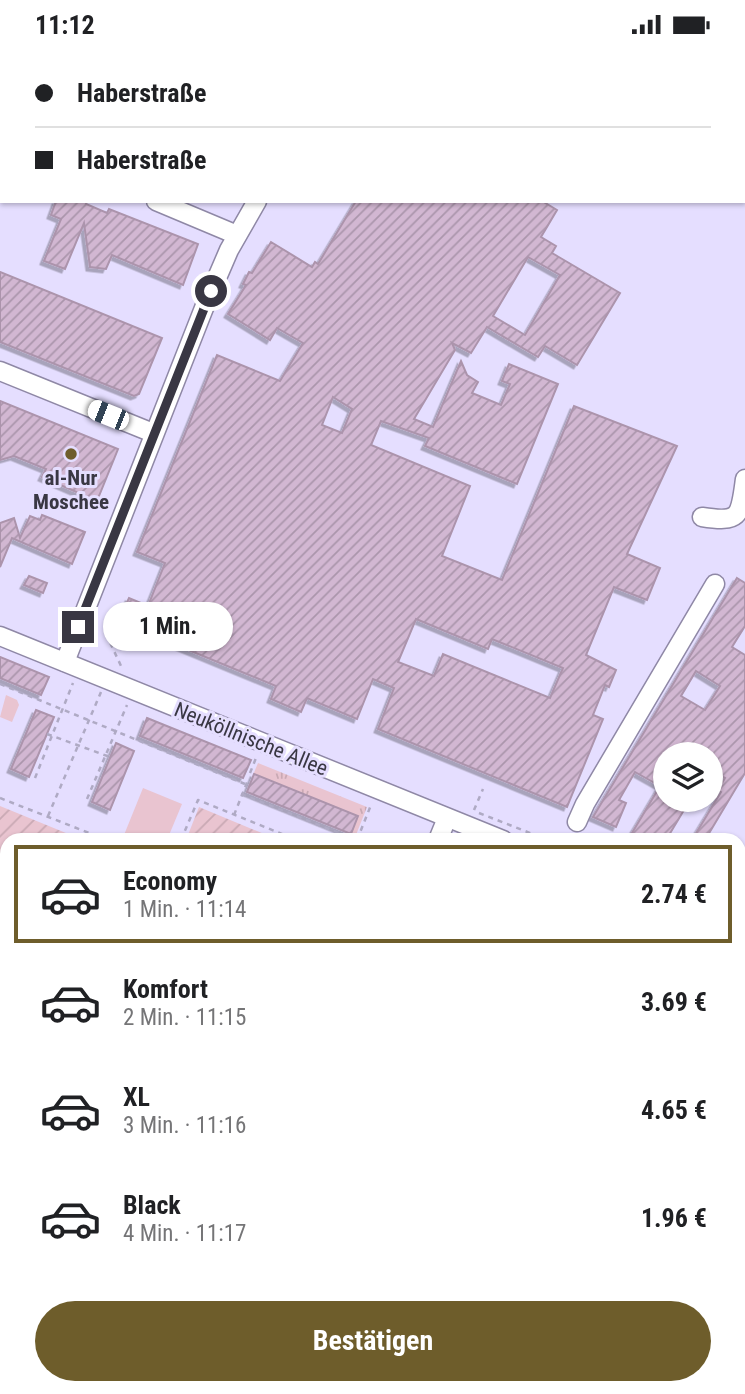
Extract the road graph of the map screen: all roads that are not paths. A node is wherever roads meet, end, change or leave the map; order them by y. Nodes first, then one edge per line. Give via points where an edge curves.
1 (256, 203) edge
2 (169, 204) edge
3 (237, 236) junction
4 (0, 371) edge
5 (153, 433) junction
6 (745, 479) edge
7 (702, 517) dead end
8 (715, 584) dead end
9 (0, 636) edge
10 (65, 662) junction
11 (447, 818) junction
12 (578, 822) dead end
13 (441, 833) edge
14 (485, 833) edge

1 - 3 street
2 - 3 street
3 - 5 street
4 - 5 street
5 - 10 street
6 - 7 street via 741,510 735,517
8 - 12 street
9 - 10 street, Neuköllnische Allee
10 - 11 street, Neuköllnische Allee
11 - 13 street
11 - 14 street, Neuköllnische Allee

